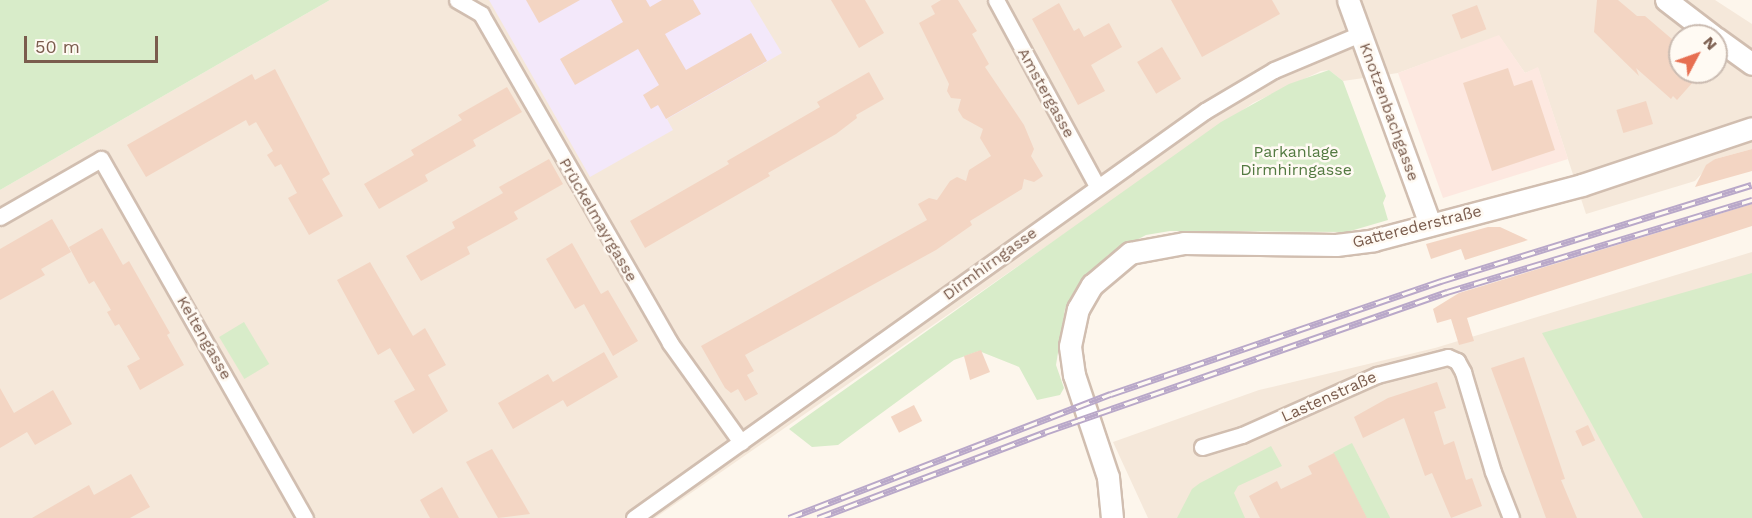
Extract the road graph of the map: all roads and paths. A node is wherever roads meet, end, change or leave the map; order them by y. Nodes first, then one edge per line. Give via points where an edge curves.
1 (458, 0) edge
2 (996, 0) edge
3 (1348, 0) edge
4 (1666, 0) edge
5 (1698, 24) edge
6 (1360, 34) junction
7 (1728, 46) edge
8 (1752, 64) edge
9 (1752, 128) edge
10 (1097, 186) junction
11 (0, 217) edge
12 (1430, 224) junction
13 (741, 442) junction
14 (1202, 447) dead end
15 (305, 518) edge
16 (634, 518) edge
17 (1112, 518) edge
18 (1511, 518) edge

1 - 13 street, Prückelmayrgasse via 482,14 665,334
2 - 10 street, Amstergasse
3 - 6 street, Knotzenbachgasse
4 - 5 street
6 - 10 street, Dirmhirngasse via 1274,70 1205,111
6 - 12 street, Knotzenbachgasse
7 - 8 street
9 - 12 street, Gatterederstraße via 1582,185
10 - 13 street, Dirmhirngasse
11 - 15 street, Keltengasse via 101,159
12 - 17 street, Gatterederstraße via 1374,240 1336,245 1184,243 1130,253 1092,285 1076,316 1071,358 1111,491
13 - 16 street, Dirmhirngasse
14 - 18 street, Lastenstraße via 1242,435 1377,375 1437,358 1457,361

